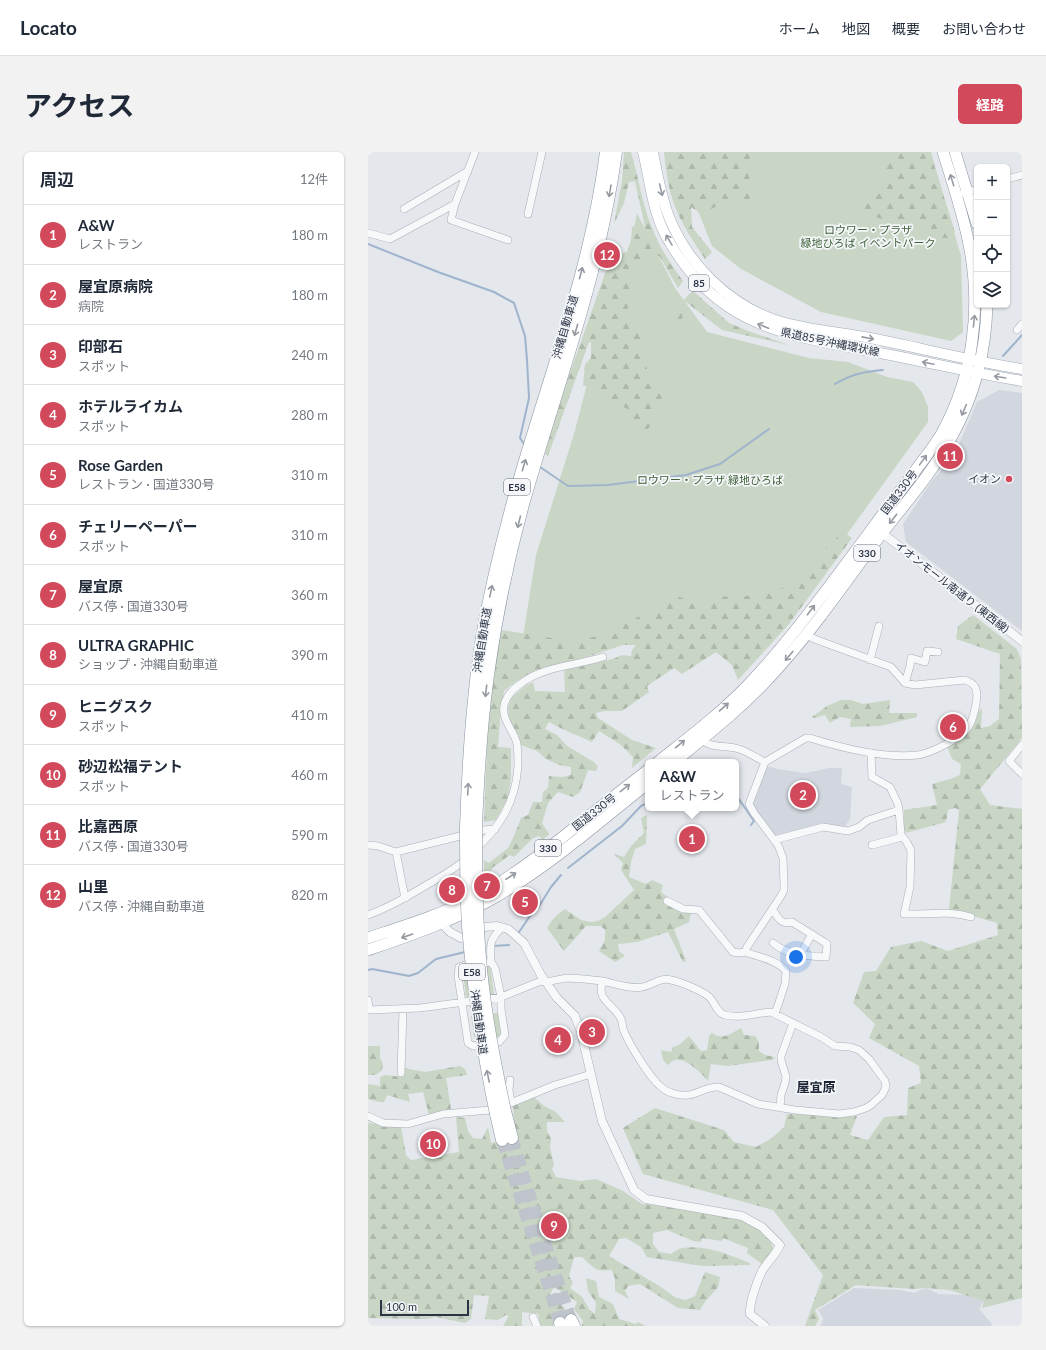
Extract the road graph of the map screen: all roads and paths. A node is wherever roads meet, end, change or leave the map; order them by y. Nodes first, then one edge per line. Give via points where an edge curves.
1 (475, 152) edge
2 (542, 152) edge
3 (606, 152) edge
4 (616, 152) edge
5 (643, 152) edge
6 (654, 152) edge
7 (943, 152) edge
8 (955, 152) edge
9 (468, 171) junction
10 (1022, 174) edge
11 (1010, 178) edge
12 (972, 191) edge
13 (957, 196) junction
14 (455, 204) junction
15 (974, 204) edge
16 (404, 209) dead end
17 (528, 214) dead end
18 (368, 233) edge
19 (508, 240) dead end
20 (987, 308) edge
21 (969, 359) junction
22 (981, 362) junction
23 (1022, 369) edge
24 (966, 371) junction
25 (977, 374) junction
26 (1022, 381) edge
27 (882, 533) junction
28 (879, 626) dead end
29 (806, 635) junction
30 (1022, 641) edge
31 (938, 652) dead end
32 (603, 657) dead end
33 (870, 660) junction
34 (905, 683) junction
35 (698, 736) junction
36 (1022, 745) edge
37 (871, 753) junction
38 (663, 759) edge
39 (677, 759) edge
40 (765, 762) junction
41 (645, 772) edge
42 (1022, 774) edge
43 (645, 784) edge
44 (899, 810) junction
45 (471, 828) junction
46 (495, 829) junction
47 (902, 837) junction
48 (774, 840) junction
49 (368, 845) edge
50 (872, 845) dead end
51 (396, 852) junction
52 (405, 898) junction
53 (667, 901) dead end
54 (773, 910) junction
55 (368, 915) edge
56 (971, 917) dead end
57 (441, 918) junction
58 (502, 927) junction
59 (812, 934) junction
60 (368, 938) edge
61 (773, 943) dead end
62 (368, 950) edge
63 (745, 952) junction
64 (800, 955) junction
65 (491, 962) junction
66 (603, 981) junction
67 (546, 982) junction
68 (501, 997) junction
69 (368, 1000) edge
70 (462, 1003) junction
71 (403, 1009) junction
72 (775, 1014) junction
73 (793, 1023) junction
74 (401, 1072) dead end
75 (591, 1074) junction
76 (510, 1080) dead end
77 (780, 1108) junction
78 (504, 1109) junction
79 (368, 1116) edge
80 (507, 1139) tunnel mouth
81 (750, 1314) junction
82 (533, 1317) dead end
83 (537, 1326) edge
84 (759, 1326) edge
85 (765, 1326) edge

1 - 9 street
2 - 17 street
45 -> 3 highway, 沖縄自動車道 / E58 via 469,766 473,708 496,564 591,236
4 -> 45 highway, 沖縄自動車道 / E58 via 603,230 590,281 524,502 501,602 483,714
24 -> 5 main road, 県道85号沖縄環状線 / 85 via 794,336 759,324 728,308 690,273 667,237 656,211
6 -> 21 main road, 県道85号沖縄環状線 / 85 via 665,206 677,233 701,269 734,299 756,312 782,322
13 -> 7 highway, 国道330号 / 330
8 - 12 highway
9 - 14 street
9 - 16 street
10 - 11 street
12 - 13 street
12 - 15 highway
21 -> 13 highway, 国道330号 / 330 via 975,312 974,276 969,242
14 - 18 street via 390,239
14 - 19 street via 451,220
20 - 22 highway, 国道330号 / 330
21 - 22 main road, 県道85号沖縄環状線 / 85
21 - 24 highway, 国道330号 / 330
22 - 23 main road, 県道85号沖縄環状線 / 85
22 - 25 highway, 国道330号 / 330
24 - 25 main road, 県道85号沖縄環状線 / 85
35 -> 24 highway, 国道330号 / 330 via 770,661 801,623 935,444 953,410
26 -> 25 main road, 県道85号沖縄環状線 / 85
25 -> 27 highway, 国道330号 / 330 via 964,412 951,438 916,490
27 - 29 highway, 国道330号 / 330
27 - 30 street, イオンモール南通り (東西線)
28 - 33 street
29 - 33 street
29 -> 35 highway, 国道330号 / 330 via 779,668 731,716
31 - 34 street via 927,651 925,662 910,654 910,666
32 - 46 street via 532,676 509,694 504,704 504,713 518,746 517,777 508,810
33 - 34 street via 891,667
34 - 37 street via 914,685 965,680 972,683 975,687 976,704 968,729 932,751 919,755
38 -> 35 highway, 国道330号 / 330
35 - 39 highway, 国道330号 / 330
35 - 40 street via 710,746 739,749
36 - 42 street via 1009,761
37 - 40 street via 806,738
37 - 44 street via 872,777 890,787
40 - 48 street via 749,804
57 -> 41 highway, 国道330号 / 330 via 516,872
43 - 57 highway, 国道330号 / 330 via 554,858 522,880 491,899
44 - 47 street
44 - 48 street via 868,820 848,831 823,827
45 - 78 highway, 沖縄自動車道 / E58, bridge via 480,959
46 - 51 street
46 - 52 street via 458,866
47 - 50 street
47 - 56 street via 911,850 910,888 904,914 944,912
48 - 54 street via 783,858 784,890
49 - 51 street
51 - 52 street
52 - 55 street
53 - 63 street via 683,909 699,910 733,952
54 - 59 street via 783,923 792,922
54 - 63 street
57 - 58 street via 450,932 461,938 470,937 485,927
57 - 60 highway, 国道330号 / 330
57 -> 62 highway, 国道330号 / 330 via 430,929
58 - 65 street via 490,942
58 - 67 street via 524,942
59 - 64 street
59 - 64 street via 827,944 826,958
61 - 64 street
63 - 72 street via 772,961 786,971 785,984
65 - 68 street via 496,968
65 - 70 street via 459,967
66 - 67 street via 564,978
66 - 72 street via 628,987 642,987 671,979 708,996 724,1015 740,1016 771,1012
66 - 77 street via 601,993 621,1019 624,1033 659,1086 681,1096 713,1087 719,1088 758,1104
67 - 68 street via 541,981
67 - 75 street via 556,998 575,1016
68 - 70 street
68 - 70 street via 504,1035 499,1042 473,1046 468,1043
69 - 71 street via 369,1010
70 - 71 street
71 - 74 street
72 - 73 street
73 - 77 street via 781,1056 786,1077
73 - 77 street via 835,1046 859,1050 885,1081 886,1087 872,1105 854,1112 839,1114
75 - 78 street via 555,1085
75 - 81 street via 602,1121 634,1190 646,1199 742,1216 762,1227 780,1245 762,1271 749,1307
76 - 78 street
78 - 79 street via 443,1114 408,1124 383,1123
78 - 80 highway, 沖縄自動車道 / E58
81 - 84 street
81 - 85 street
82 - 83 street

